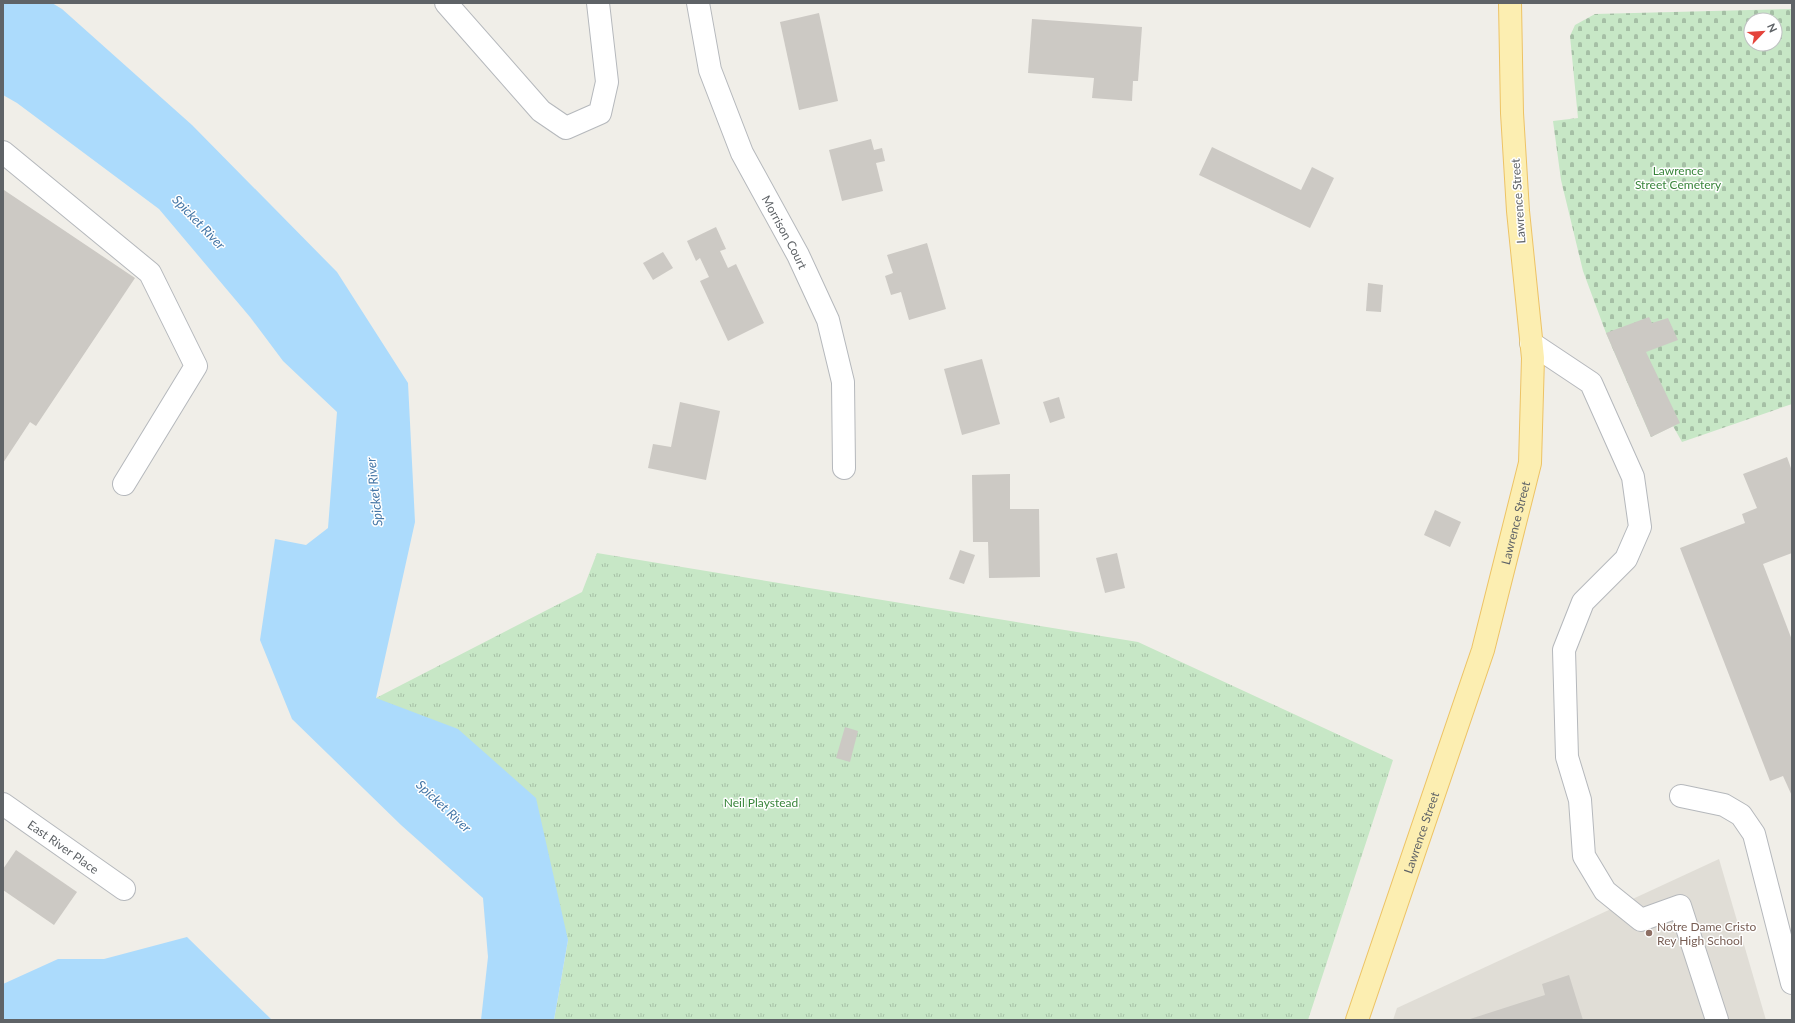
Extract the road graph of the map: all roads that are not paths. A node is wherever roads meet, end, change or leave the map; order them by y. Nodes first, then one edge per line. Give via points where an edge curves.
1 (446, 3) edge
2 (598, 3) edge
3 (698, 3) edge
4 (1510, 3) edge
5 (3, 152) edge
6 (1531, 343) junction
7 (844, 468) dead end
8 (124, 484) dead end
9 (1681, 796) dead end
10 (3, 804) edge
11 (124, 889) dead end
12 (1792, 983) edge
13 (1357, 1020) edge
14 (1717, 1020) edge

1 - 2 street via 541,111 566,128 600,113 607,82
3 - 7 street, Morrison Court via 710,70 742,153 798,255 828,320 843,382
4 - 6 main road, Lawrence Street via 1512,113
5 - 8 street via 150,273 196,366
6 - 13 main road, Lawrence Street via 1533,358 1530,463 1483,650
6 - 14 street via 1591,383 1634,477 1640,527 1626,559 1583,602 1564,650 1567,757 1580,800 1584,856 1605,890 1641,920 1680,906
9 - 12 street via 1724,805 1740,815 1754,834
10 - 11 street, East River Place

